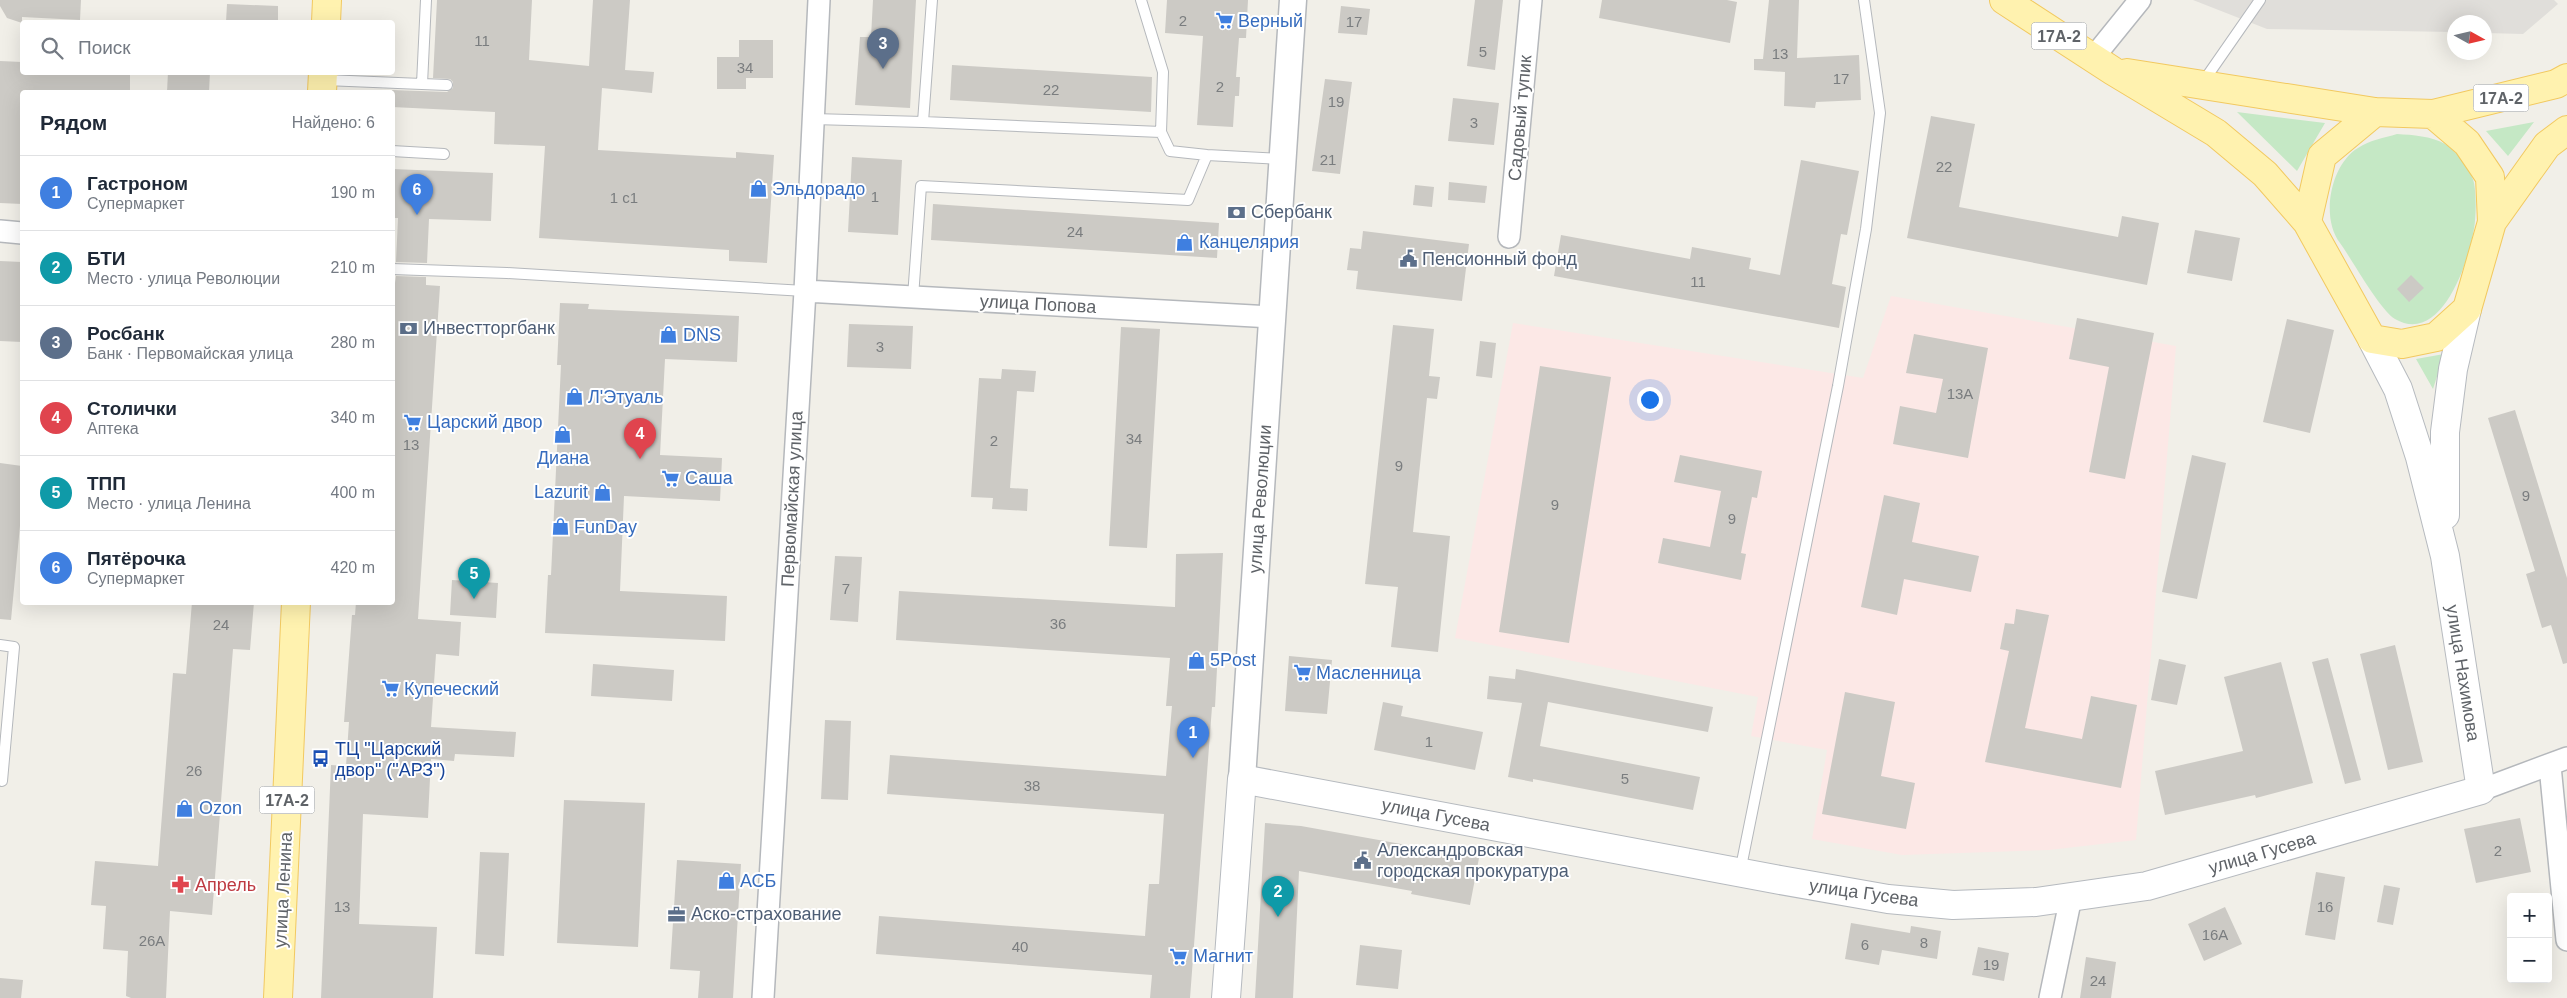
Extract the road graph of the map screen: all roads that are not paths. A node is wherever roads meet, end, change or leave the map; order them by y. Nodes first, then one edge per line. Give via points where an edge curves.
1 (327, 0) edge
2 (426, 0) edge
3 (819, 0) edge
4 (932, 0) edge
5 (1141, 0) edge
6 (1292, 0) edge
7 (1531, 0) edge
8 (1864, 0) edge
9 (2004, 0) edge
10 (2140, 0) edge
11 (2260, 0) edge
12 (326, 20) edge
13 (2103, 65) junction
14 (2567, 78) edge
15 (323, 82) edge
16 (422, 84) junction
17 (447, 85) dead end
18 (2201, 85) junction
19 (2375, 112) junction
20 (2433, 114) junction
21 (813, 119) junction
22 (923, 122) junction
23 (2567, 130) edge
24 (1162, 132) junction
25 (395, 152) edge
26 (444, 154) dead end
27 (1206, 155) junction
28 (1282, 159) junction
29 (2307, 222) junction
30 (2492, 222) junction
31 (0, 231) edge
32 (20, 233) edge
33 (1509, 237) dead end
34 (395, 269) edge
35 (805, 291) junction
36 (913, 297) junction
37 (2467, 310) junction
38 (1272, 317) junction
39 (2372, 339) junction
40 (2444, 556) junction
41 (296, 605) edge
42 (0, 645) edge
43 (2559, 762) edge
44 (1242, 779) junction
45 (2, 781) dead end
46 (2481, 790) junction
47 (1740, 873) junction
48 (2070, 897) junction
49 (2567, 940) edge
50 (278, 998) edge
51 (763, 998) edge
52 (1226, 998) edge
53 (2050, 998) edge

1 - 12 main road
2 - 16 lane
3 - 21 street, Первомайская улица
4 - 22 lane
5 - 24 lane via 1163,72
6 - 28 street, улица Революции
7 - 33 street, Садовый тупик
8 - 47 lane via 1880,113 1866,229
9 - 13 main road, 17А-2
10 - 13 street
11 - 18 lane
13 - 18 main road
13 - 29 main road via 2216,134 2265,174
14 - 20 main road, 17А-2 via 2556,84
15 - 16 lane
16 - 17 lane
18 - 19 main road
19 - 20 main road, 17А-2
19 - 29 main road via 2322,156
20 - 30 main road via 2467,143 2490,177
21 - 22 lane
21 - 35 street, Первомайская улица
22 - 24 lane
23 - 30 main road via 2547,145
24 - 27 lane via 1170,151
25 - 26 lane
27 - 28 lane
27 - 36 lane via 1188,200 921,186
28 - 38 street, улица Революции
29 - 39 main road
30 - 37 main road
31 - 32 street
34 - 35 lane
35 - 36 street, улица Попова
35 - 51 street, Первомайская улица
36 - 38 street, улица Попова
37 - 39 main road via 2436,337 2402,344
37 - 40 main road via 2453,369 2445,432
38 - 44 street, улица Революции
39 - 40 main road via 2398,389 2420,457
40 - 46 main road, улица Нахимова
41 - 50 main road, улица Ленина / 17А-2
42 - 45 lane via 14,647
43 - 46 street
43 - 49 street
44 - 47 main road, улица Гусева
44 - 52 main road, улица Революции
46 - 48 main road, улица Гусева via 2147,886
47 - 48 main road, улица Гусева via 1888,899 1953,905 2036,902
48 - 53 street

